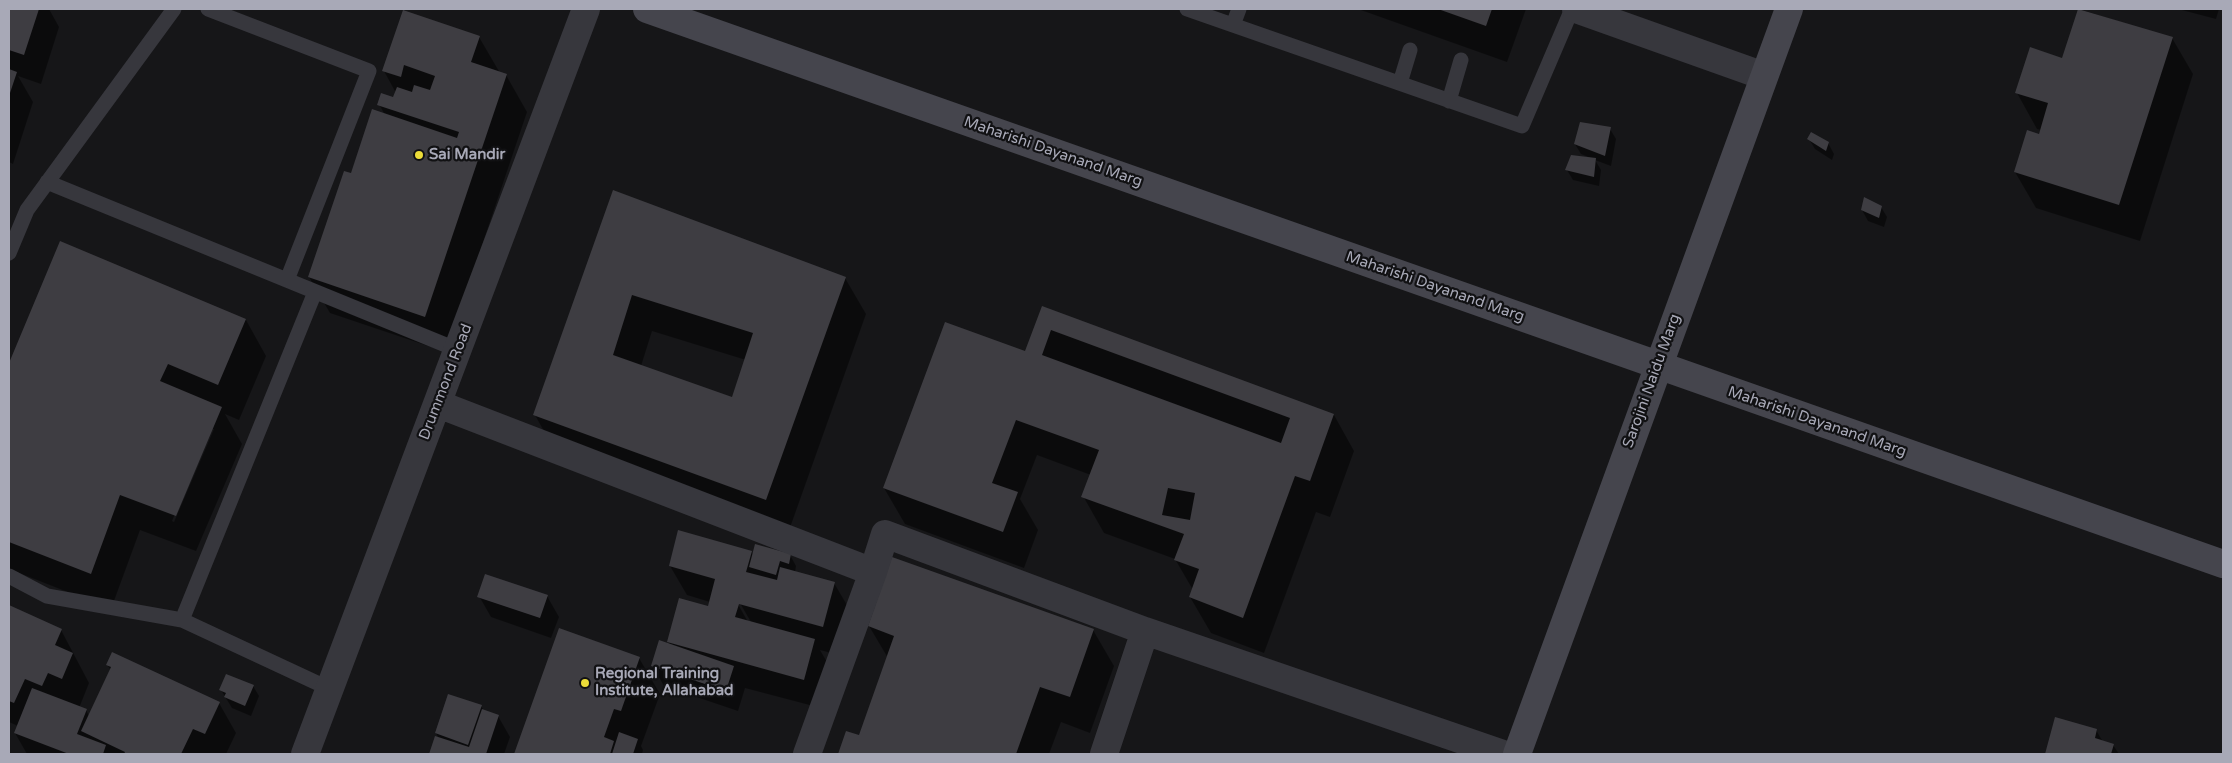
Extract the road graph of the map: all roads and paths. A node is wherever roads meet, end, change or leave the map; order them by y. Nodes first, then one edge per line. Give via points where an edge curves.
1 (174, 9) edge
2 (208, 9) edge
3 (586, 9) edge
4 (647, 9) edge
5 (1187, 9) edge
6 (1239, 9) edge
7 (1574, 9) edge
8 (1789, 9) edge
9 (1233, 25) junction
10 (1410, 50) dead end
11 (1461, 60) dead end
12 (1764, 76) junction
13 (1400, 83) junction
14 (1449, 101) junction
15 (47, 182) junction
16 (9, 253) edge
17 (287, 280) junction
18 (315, 292) junction
19 (458, 350) junction
20 (1657, 366) junction
21 (438, 404) junction
22 (2223, 564) edge
23 (873, 572) junction
24 (9, 576) edge
25 (182, 620) junction
26 (1145, 631) junction
27 (330, 689) junction
28 (305, 754) edge
29 (807, 754) edge
30 (1104, 754) edge
31 (1503, 754) edge
32 (1517, 754) edge

1 - 15 lane
2 - 17 lane via 369,71
3 - 19 street, Drummond Road
4 - 20 street, Maharishi Dayanand Marg
5 - 9 lane
6 - 9 lane
7 - 12 street
7 - 14 lane via 1522,126
8 - 12 street, Sarojini Naidu Marg
9 - 13 lane
10 - 13 lane
11 - 14 lane
12 - 20 street, Sarojini Naidu Marg
13 - 14 lane
15 - 16 lane via 27,210
15 - 17 lane
17 - 18 lane
18 - 19 lane
18 - 25 lane
19 - 21 street, Drummond Road
20 - 22 street, Maharishi Dayanand Marg
20 - 32 street, Sarojini Naidu Marg
21 - 23 street
21 - 27 street, Drummond Road
23 - 26 street via 885,534
23 - 29 street
24 - 25 lane via 47,596
25 - 27 lane
26 - 30 street
26 - 31 street
27 - 28 street, Drummond Road

